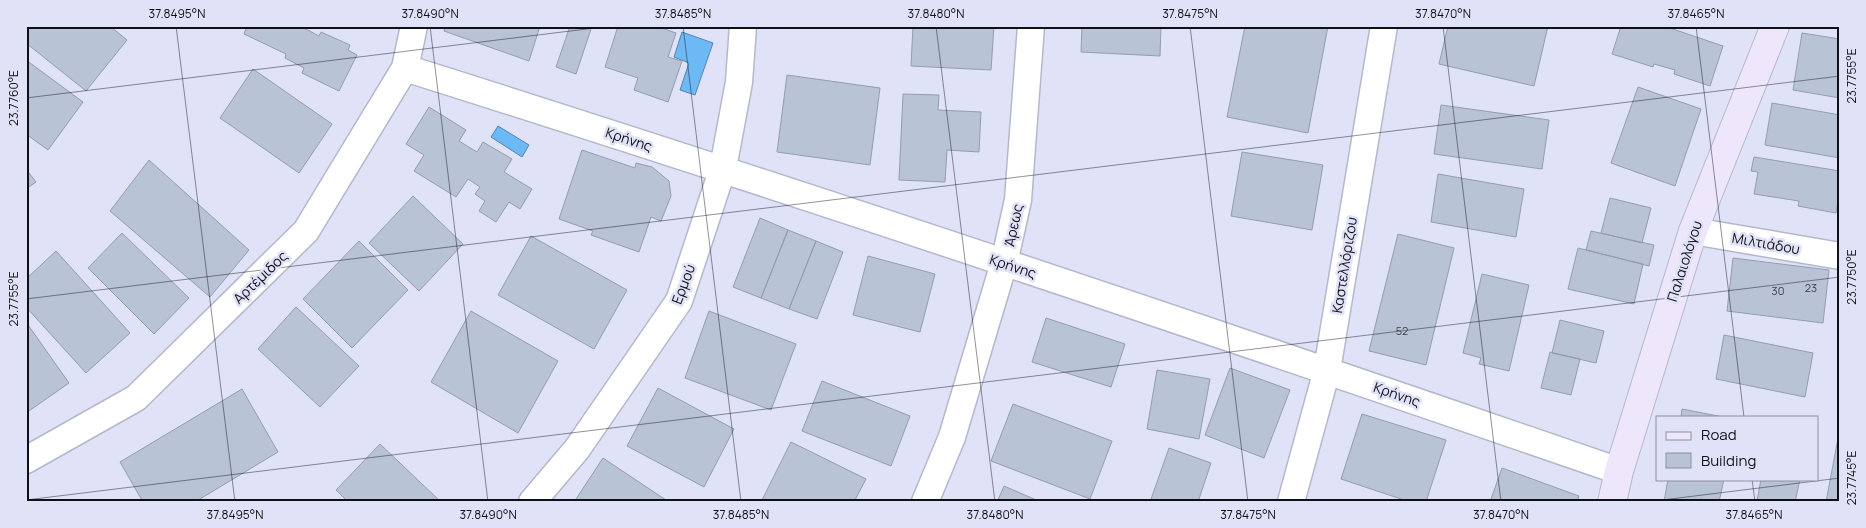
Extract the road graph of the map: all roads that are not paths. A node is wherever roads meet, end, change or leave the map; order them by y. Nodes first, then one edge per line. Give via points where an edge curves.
1 (414, 26) edge
2 (743, 26) edge
3 (1031, 26) edge
4 (1384, 26) edge
5 (1775, 26) edge
6 (406, 68) junction
7 (723, 168) junction
8 (1693, 231) junction
9 (1840, 256) edge
10 (1004, 263) junction
11 (1326, 370) junction
12 (26, 460) edge
13 (1619, 471) junction
14 (532, 502) edge
15 (925, 502) edge
16 (1291, 502) edge
17 (1612, 502) edge

1 - 6 street, Αρτέμιδος
2 - 7 street, Ερμού via 738,82
3 - 10 street, Άρεως via 1018,200
4 - 11 street, Καστελλόριζου
5 - 8 street, Παλαιολόγου
6 - 7 street, Κρήνης
6 - 12 street, Αρτέμιδος via 306,231 136,398
7 - 10 street, Κρήνης
7 - 14 street, Ερμού via 679,301 577,449
8 - 9 street, Μιλτιάδου
8 - 13 street, Παλαιολόγου
10 - 11 street, Κρήνης
10 - 15 street, Άρεως via 952,437
11 - 13 street, Κρήνης
11 - 16 street, Καστελλόριζου
13 - 17 street, Παλαιολόγου

